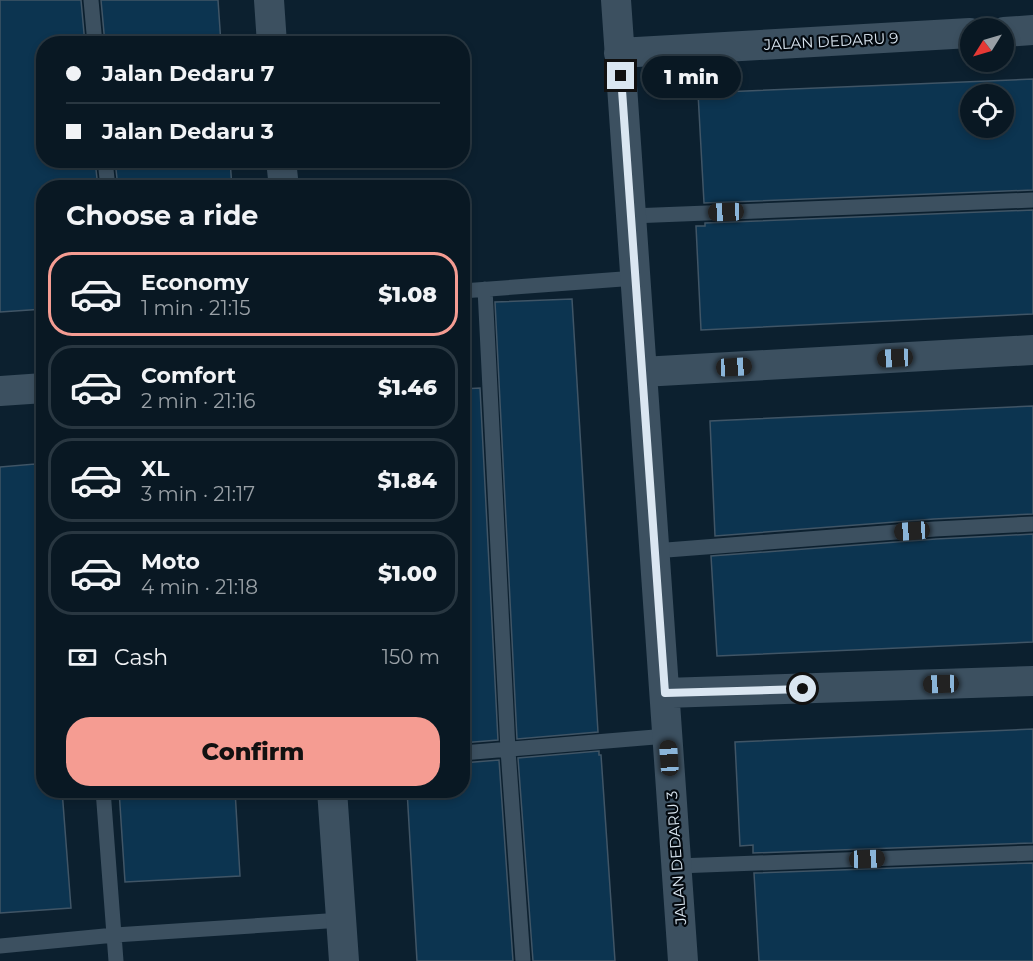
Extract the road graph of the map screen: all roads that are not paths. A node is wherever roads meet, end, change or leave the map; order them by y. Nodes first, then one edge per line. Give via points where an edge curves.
1 (91, 0) edge
2 (269, 0) edge
3 (616, 0) edge
4 (1033, 30) edge
5 (1014, 31) edge
6 (960, 34) edge
7 (94, 36) edge
8 (271, 36) edge
9 (619, 53) junction
10 (1033, 200) edge
11 (631, 216) junction
12 (636, 278) junction
13 (485, 289) junction
14 (470, 290) edge
15 (1033, 350) edge
16 (642, 372) junction
17 (36, 389) edge
18 (0, 391) edge
19 (1033, 524) edge
20 (654, 551) junction
21 (1033, 681) edge
22 (665, 693) junction
23 (667, 736) junction
24 (508, 750) junction
25 (470, 752) edge
26 (104, 798) edge
27 (333, 798) edge
28 (1033, 853) edge
29 (676, 866) junction
30 (342, 920) junction
31 (115, 935) junction
32 (0, 946) edge
33 (116, 961) edge
34 (344, 961) edge
35 (523, 961) edge
36 (683, 961) edge

1 - 7 lane
2 - 8 street
3 - 9 street, JALAN DEDARU 3
4 - 5 street
6 - 9 street, JALAN DEDARU 9
9 - 11 street, JALAN DEDARU 3
10 - 11 lane
11 - 12 street, JALAN DEDARU 3
12 - 13 lane
12 - 16 street, JALAN DEDARU 3
13 - 14 lane
13 - 24 lane
15 - 16 street
16 - 20 street, JALAN DEDARU 3
17 - 18 street
19 - 20 lane
20 - 22 street, JALAN DEDARU 3
21 - 22 street
22 - 23 street, JALAN DEDARU 3
23 - 24 lane
23 - 29 street, JALAN DEDARU 3
24 - 25 lane
24 - 35 lane
26 - 31 lane
27 - 30 street
28 - 29 lane
29 - 36 street, JALAN DEDARU 3
30 - 31 lane
30 - 34 street
31 - 32 lane
31 - 33 lane

